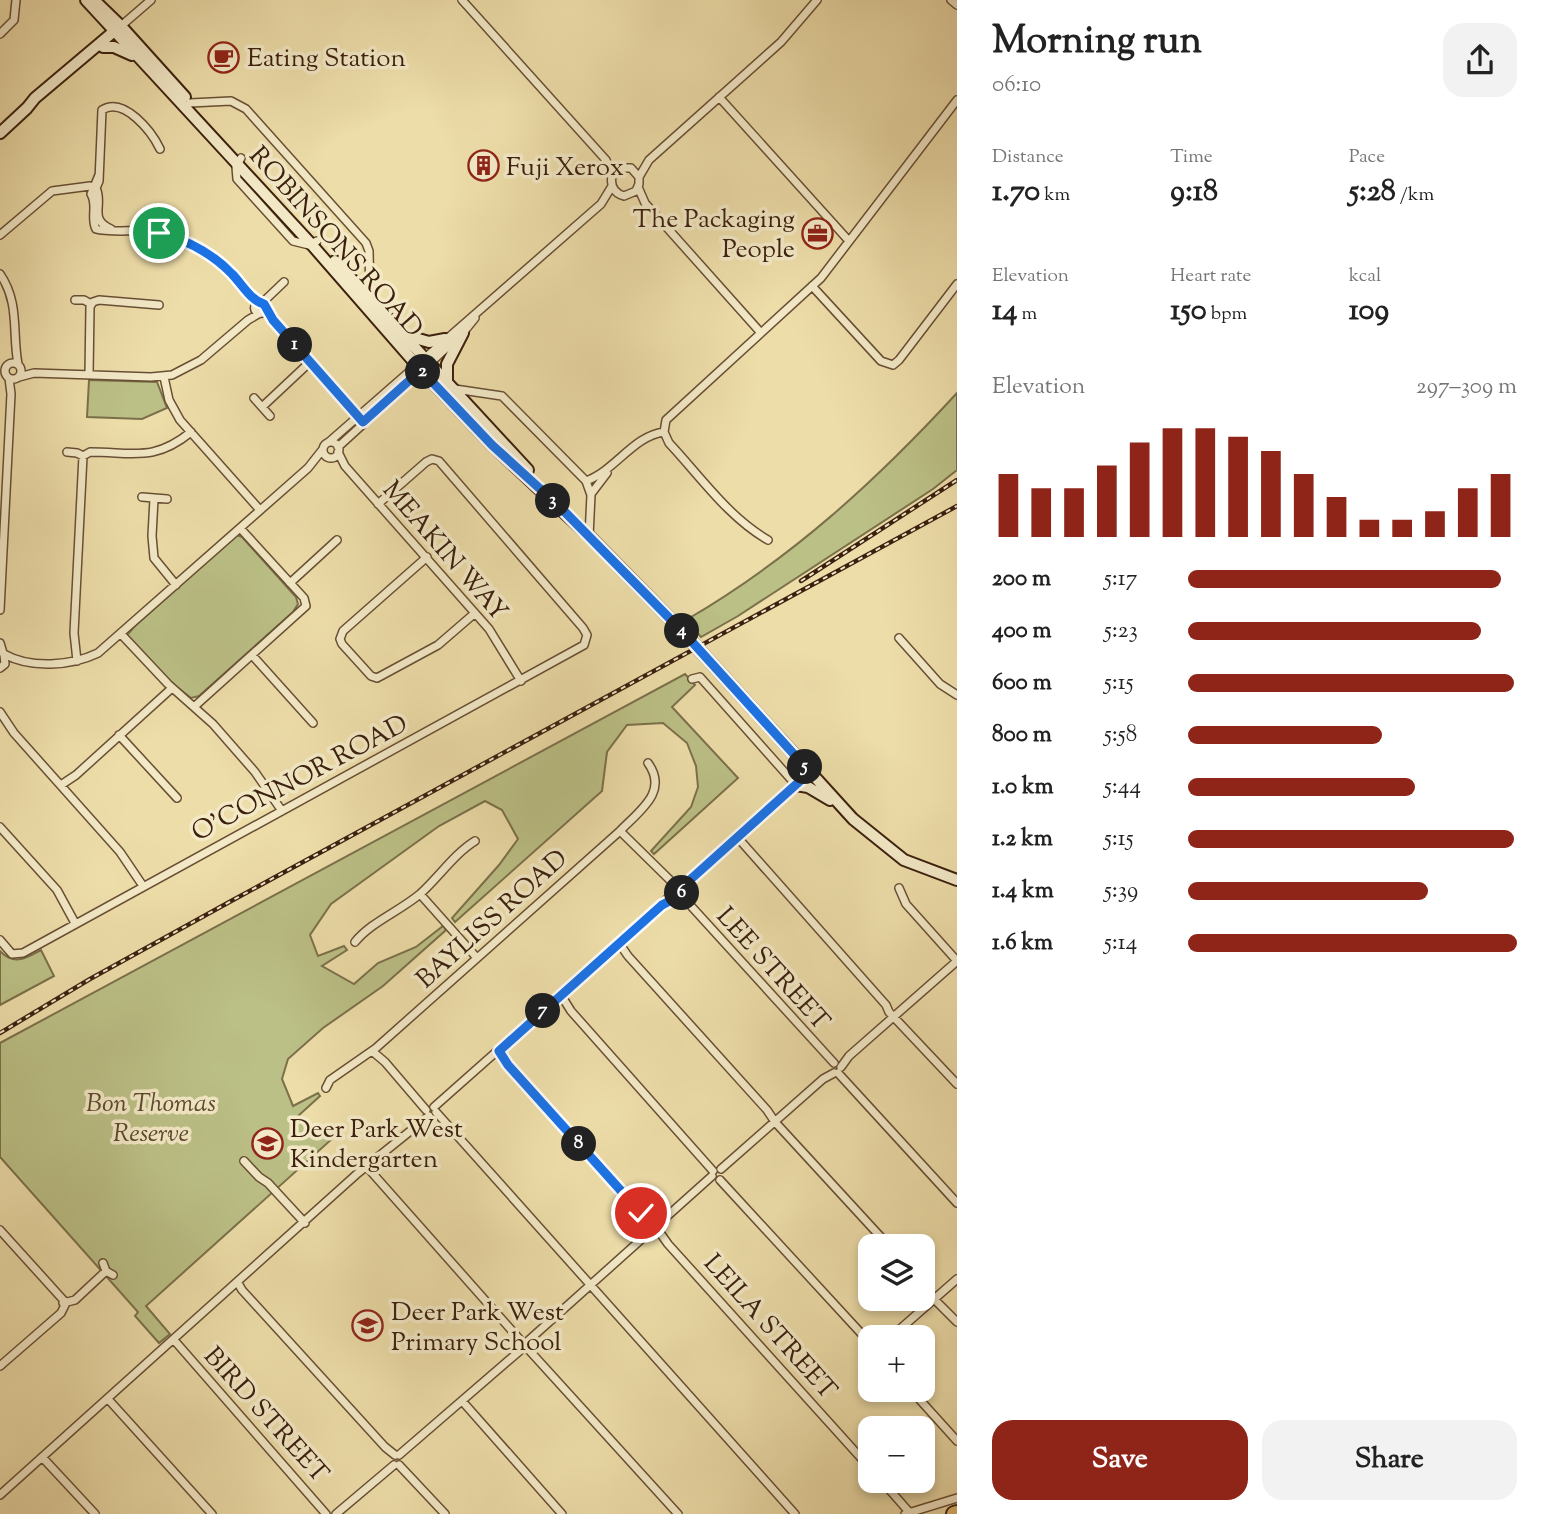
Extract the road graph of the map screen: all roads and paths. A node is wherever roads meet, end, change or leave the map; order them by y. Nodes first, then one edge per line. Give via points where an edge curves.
1 (14, 0) edge
2 (86, 0) edge
3 (94, 0) edge
4 (151, 0) edge
5 (462, 0) edge
6 (817, 0) edge
7 (951, 0) edge
8 (957, 5) edge
9 (100, 17) junction
10 (117, 30) junction
11 (1, 33) edge
12 (103, 47) junction
13 (85, 55) junction
14 (141, 61) junction
15 (719, 97) junction
16 (957, 100) edge
17 (190, 103) junction
18 (27, 108) junction
19 (0, 133) edge
20 (160, 149) dead end
21 (606, 160) junction
22 (649, 160) junction
23 (239, 161) junction
24 (626, 168) junction
25 (612, 176) junction
26 (639, 177) junction
27 (612, 186) junction
28 (638, 187) junction
29 (94, 190) junction
30 (624, 195) junction
31 (645, 203) junction
32 (601, 204) junction
33 (0, 235) edge
34 (849, 241) junction
35 (314, 243) junction
36 (0, 274) edge
37 (284, 282) dead end
38 (957, 284) edge
39 (812, 286) junction
40 (370, 298) junction
41 (75, 300) dead end
42 (106, 302) junction
43 (91, 304) junction
44 (159, 306) dead end
45 (260, 307) junction
46 (483, 310) junction
47 (92, 316) junction
48 (463, 333) junction
49 (761, 333) junction
50 (405, 335) junction
51 (445, 339) junction
52 (15, 349) junction
53 (310, 362) junction
54 (423, 363) junction
55 (19, 365) junction
56 (5, 366) edge
57 (34, 373) junction
58 (89, 375) junction
59 (5, 377) edge
60 (164, 377) junction
61 (18, 378) junction
62 (451, 385) junction
63 (11, 394) junction
64 (254, 398) dead end
65 (262, 407) junction
66 (271, 416) dead end
67 (361, 419) junction
68 (191, 432) junction
69 (664, 432) junction
70 (329, 442) junction
71 (323, 449) junction
72 (67, 452) dead end
73 (334, 454) junction
74 (83, 456) junction
75 (612, 467) junction
76 (308, 468) junction
77 (586, 481) junction
78 (591, 495) junction
79 (142, 497) dead end
80 (154, 499) junction
81 (167, 499) dead end
82 (378, 504) junction
83 (560, 507) junction
84 (260, 510) junction
85 (240, 528) junction
86 (589, 536) junction
87 (337, 540) dead end
88 (768, 540) dead end
89 (427, 557) junction
90 (1, 573) edge
91 (290, 583) junction
92 (177, 585) junction
93 (0, 610) edge
94 (475, 613) junction
95 (121, 634) junction
96 (899, 638) dead end
97 (0, 643) edge
98 (2, 653) edge
99 (252, 654) junction
100 (79, 660) junction
101 (20, 661) junction
102 (2, 668) edge
103 (692, 679) dead end
104 (518, 682) junction
105 (172, 688) junction
106 (957, 695) edge
107 (195, 706) junction
108 (0, 712) edge
109 (313, 723) dead end
110 (119, 735) junction
111 (648, 763) dead end
112 (810, 772) junction
113 (796, 785) junction
114 (62, 787) junction
115 (177, 798) dead end
116 (280, 812) junction
117 (849, 814) junction
118 (0, 827) edge
119 (622, 829) junction
120 (736, 839) junction
121 (475, 841) dead end
122 (957, 880) edge
123 (141, 887) junction
124 (899, 888) dead end
125 (677, 891) junction
126 (420, 894) junction
127 (75, 923) junction
128 (2, 942) edge
129 (355, 942) dead end
130 (618, 945) junction
131 (477, 957) junction
132 (957, 961) edge
133 (559, 997) junction
134 (895, 1015) junction
135 (374, 1049) junction
136 (497, 1053) junction
137 (836, 1068) junction
138 (957, 1084) edge
139 (326, 1088) dead end
140 (431, 1111) junction
141 (777, 1121) junction
142 (244, 1160) dead end
143 (369, 1169) junction
144 (718, 1174) junction
145 (957, 1203) edge
146 (304, 1223) junction
147 (655, 1229) junction
148 (0, 1230) edge
149 (877, 1234) edge
150 (108, 1270) dead end
151 (957, 1279) edge
152 (240, 1285) junction
153 (590, 1287) junction
154 (935, 1298) joint
155 (65, 1302) junction
156 (920, 1311) edge
157 (957, 1322) edge
158 (905, 1325) edge
159 (858, 1330) edge
160 (173, 1341) junction
161 (526, 1344) junction
162 (0, 1366) edge
163 (110, 1401) junction
164 (922, 1402) edge
165 (462, 1403) junction
166 (957, 1441) edge
167 (858, 1455) edge
168 (43, 1456) junction
169 (397, 1460) junction
170 (891, 1493) edge
171 (0, 1495) edge
172 (957, 1497) edge
173 (320, 1504) junction
174 (907, 1513) edge
175 (95, 1514) edge
176 (212, 1514) edge
177 (326, 1514) edge
178 (334, 1514) edge
179 (445, 1514) edge
180 (562, 1514) edge
181 (678, 1514) edge
182 (794, 1514) edge

1 - 11 street
2 - 9 main road, ROBINSONS ROAD
3 - 10 main road, ROBINSONS ROAD
4 - 10 street
5 - 21 street
6 - 15 street via 790,33
7 - 8 street
9 - 10 main road, ROBINSONS ROAD
9 - 13 main road via 101,30
10 - 12 main road
10 - 13 main road
10 - 14 main road, ROBINSONS ROAD
10 - 17 main road, ROBINSONS ROAD
12 - 14 main road via 114,47
12 - 18 main road
13 - 18 main road
14 - 23 main road, ROBINSONS ROAD
15 - 22 street
15 - 34 street
16 - 34 street
17 - 23 main road, ROBINSONS ROAD
17 - 40 street via 231,101 246,109 366,243
18 - 19 main road
20 - 29 street via 140,121 115,108 101,124
21 - 24 street
21 - 25 street
22 - 24 street
22 - 26 street
23 - 35 main road, ROBINSONS ROAD
24 - 25 street
24 - 26 street
25 - 27 street
26 - 28 street
27 - 30 street
27 - 32 street
28 - 30 street
28 - 31 street
29 - 33 street via 59,188 46,194
29 - 45 street via 99,195 100,230 159,233 195,245 220,262
30 - 31 street
30 - 32 street
31 - 49 street
32 - 46 street
34 - 39 street
35 - 40 main road, ROBINSONS ROAD
35 - 54 main road, ROBINSONS ROAD
36 - 52 street via 14,306
37 - 45 street
38 - 39 street via 899,360 889,365
39 - 49 street
40 - 50 main road, ROBINSONS ROAD
41 - 43 street
42 - 43 street
42 - 44 street
42 - 47 street via 98,305
43 - 47 street
45 - 53 street
45 - 60 street via 201,360
46 - 48 street
46 - 51 street
47 - 58 street
48 - 54 street
48 - 62 main road via 447,364
49 - 69 street via 671,414
50 - 51 main road via 429,342
50 - 54 main road, ROBINSONS ROAD
51 - 54 street
52 - 55 street
52 - 56 street
53 - 65 street
53 - 67 street
54 - 62 main road, ROBINSONS ROAD
54 - 67 street
54 - 83 main road, ROBINSONS ROAD via 492,445
55 - 56 street
55 - 57 street
55 - 61 street
56 - 59 street
57 - 58 street
57 - 61 street
58 - 60 street
59 - 61 street
59 - 63 street
60 - 68 street via 175,411
61 - 63 street
62 - 77 street via 502,396
62 - 83 main road, ROBINSONS ROAD
63 - 90 street
64 - 65 street
65 - 66 street
67 - 70 street
67 - 73 street
68 - 74 street via 161,451 90,452
68 - 84 street
69 - 75 street via 646,436
69 - 88 street via 732,513
70 - 71 street
70 - 73 street
71 - 73 street, MEAKIN WAY via 324,454
71 - 76 street
72 - 74 street
73 - 76 street
73 - 82 street, MEAKIN WAY
74 - 100 street via 74,618
75 - 77 street
75 - 78 street
76 - 84 street
77 - 78 street
78 - 86 street
79 - 80 street
80 - 81 street
80 - 92 street via 154,558
82 - 89 street, MEAKIN WAY
82 - 104 street, O'CONNOR ROAD via 426,462 439,461 586,632 587,640 577,650
83 - 86 main road, ROBINSONS ROAD
84 - 85 street
85 - 91 street
85 - 92 street
86 - 112 main road, ROBINSONS ROAD
87 - 91 street
89 - 94 street, MEAKIN WAY
89 - 94 street via 348,628 346,647 369,673 389,672 434,647
90 - 93 street
91 - 99 street via 300,596 298,613
92 - 95 street
94 - 104 street, MEAKIN WAY
95 - 100 street via 103,650
95 - 105 street
96 - 106 street via 940,684
97 - 98 street
98 - 101 street
98 - 102 street via 6,659
99 - 107 street
99 - 109 street
100 - 101 street
101 - 102 street
103 - 113 street via 700,677
104 - 116 street, O'CONNOR ROAD
105 - 107 street
105 - 110 street
107 - 116 street via 256,772
108 - 114 street
110 - 114 street
110 - 115 street
111 - 119 street, BAYLISS ROAD via 656,779 655,790
112 - 113 street
112 - 117 main road, ROBINSONS ROAD
113 - 117 main road via 815,791
113 - 120 street
114 - 123 street via 120,852
116 - 123 street, O'CONNOR ROAD
117 - 122 main road via 904,860
118 - 127 street via 57,890
119 - 125 street, LEE STREET
119 - 131 street, BAYLISS ROAD
120 - 125 street
120 - 134 street
121 - 126 street
123 - 127 street, O'CONNOR ROAD
124 - 132 street via 906,904
125 - 130 street
125 - 137 street, LEE STREET
126 - 129 street
126 - 131 street
127 - 128 street, O'CONNOR ROAD via 28,949 15,952
130 - 133 street
130 - 141 street
131 - 135 street, BAYLISS ROAD
132 - 134 street
133 - 136 street
133 - 144 street
134 - 137 street
134 - 138 street
135 - 139 street, BAYLISS ROAD via 339,1072
135 - 140 street
136 - 140 street
136 - 147 street, LEILA STREET
137 - 141 street
137 - 145 street, LEE STREET
140 - 143 street
140 - 153 street
141 - 144 street
141 - 149 street
142 - 146 street
143 - 146 street
143 - 161 street
144 - 147 street
144 - 159 street
146 - 152 street
147 - 153 street
147 - 167 street, LEILA STREET
148 - 155 street
150 - 155 street via 75,1300
151 - 154 street
152 - 160 street
152 - 169 street
153 - 161 street
153 - 182 street
154 - 157 street
155 - 162 street via 57,1315
156 - 158 street
160 - 163 street via 115,1390
160 - 173 street, BIRD STREET
161 - 165 street
161 - 181 street
163 - 168 street via 99,1405
163 - 176 street
164 - 166 street
165 - 169 street
165 - 180 street
168 - 171 street
168 - 175 street
169 - 178 street
169 - 179 street
170 - 174 street
172 - 174 street
173 - 177 street, BIRD STREET
173 - 178 street, BIRD STREET

